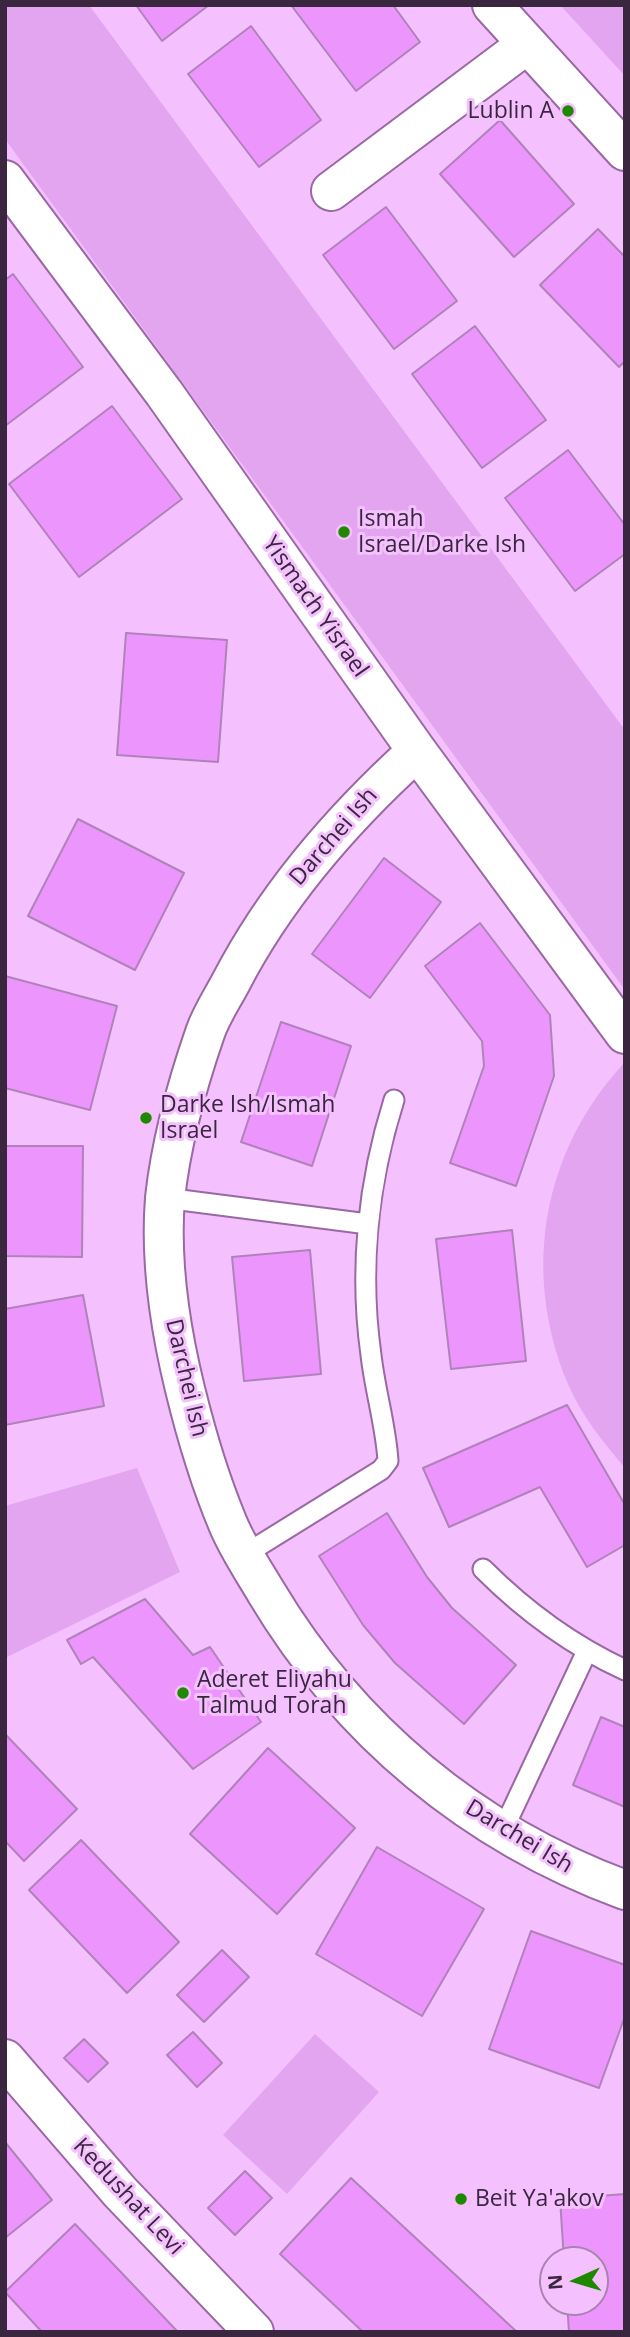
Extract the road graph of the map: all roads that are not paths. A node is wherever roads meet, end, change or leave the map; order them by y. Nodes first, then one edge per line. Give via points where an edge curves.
1 (492, 5) edge
2 (526, 45) junction
3 (625, 152) edge
4 (5, 180) edge
5 (331, 191) dead end
6 (417, 751) junction
7 (625, 1034) edge
8 (394, 1100) dead end
9 (166, 1198) junction
10 (368, 1224) junction
11 (244, 1555) junction
12 (483, 1569) dead end
13 (587, 1651) junction
14 (625, 1670) edge
15 (502, 1832) junction
16 (625, 1891) edge
17 (5, 2059) edge
18 (254, 2332) edge

1 - 2 street
2 - 3 street
2 - 5 street
4 - 6 street, Yismach Yisrael via 164,393
6 - 7 street, Yismach Yisrael
6 - 9 street, Darchei Ish via 372,792 285,892 251,943 206,1029 183,1107
8 - 10 lane via 376,1163
9 - 10 lane
9 - 11 street, Darchei Ish via 173,1339 194,1428 228,1525
10 - 11 lane via 370,1352 388,1461 381,1470
11 - 15 street, Darchei Ish via 326,1681 380,1739
12 - 13 lane via 515,1600
13 - 14 lane
13 - 15 lane
15 - 16 street, Darchei Ish via 576,1872
17 - 18 street, Kedushat Levi via 120,2192

